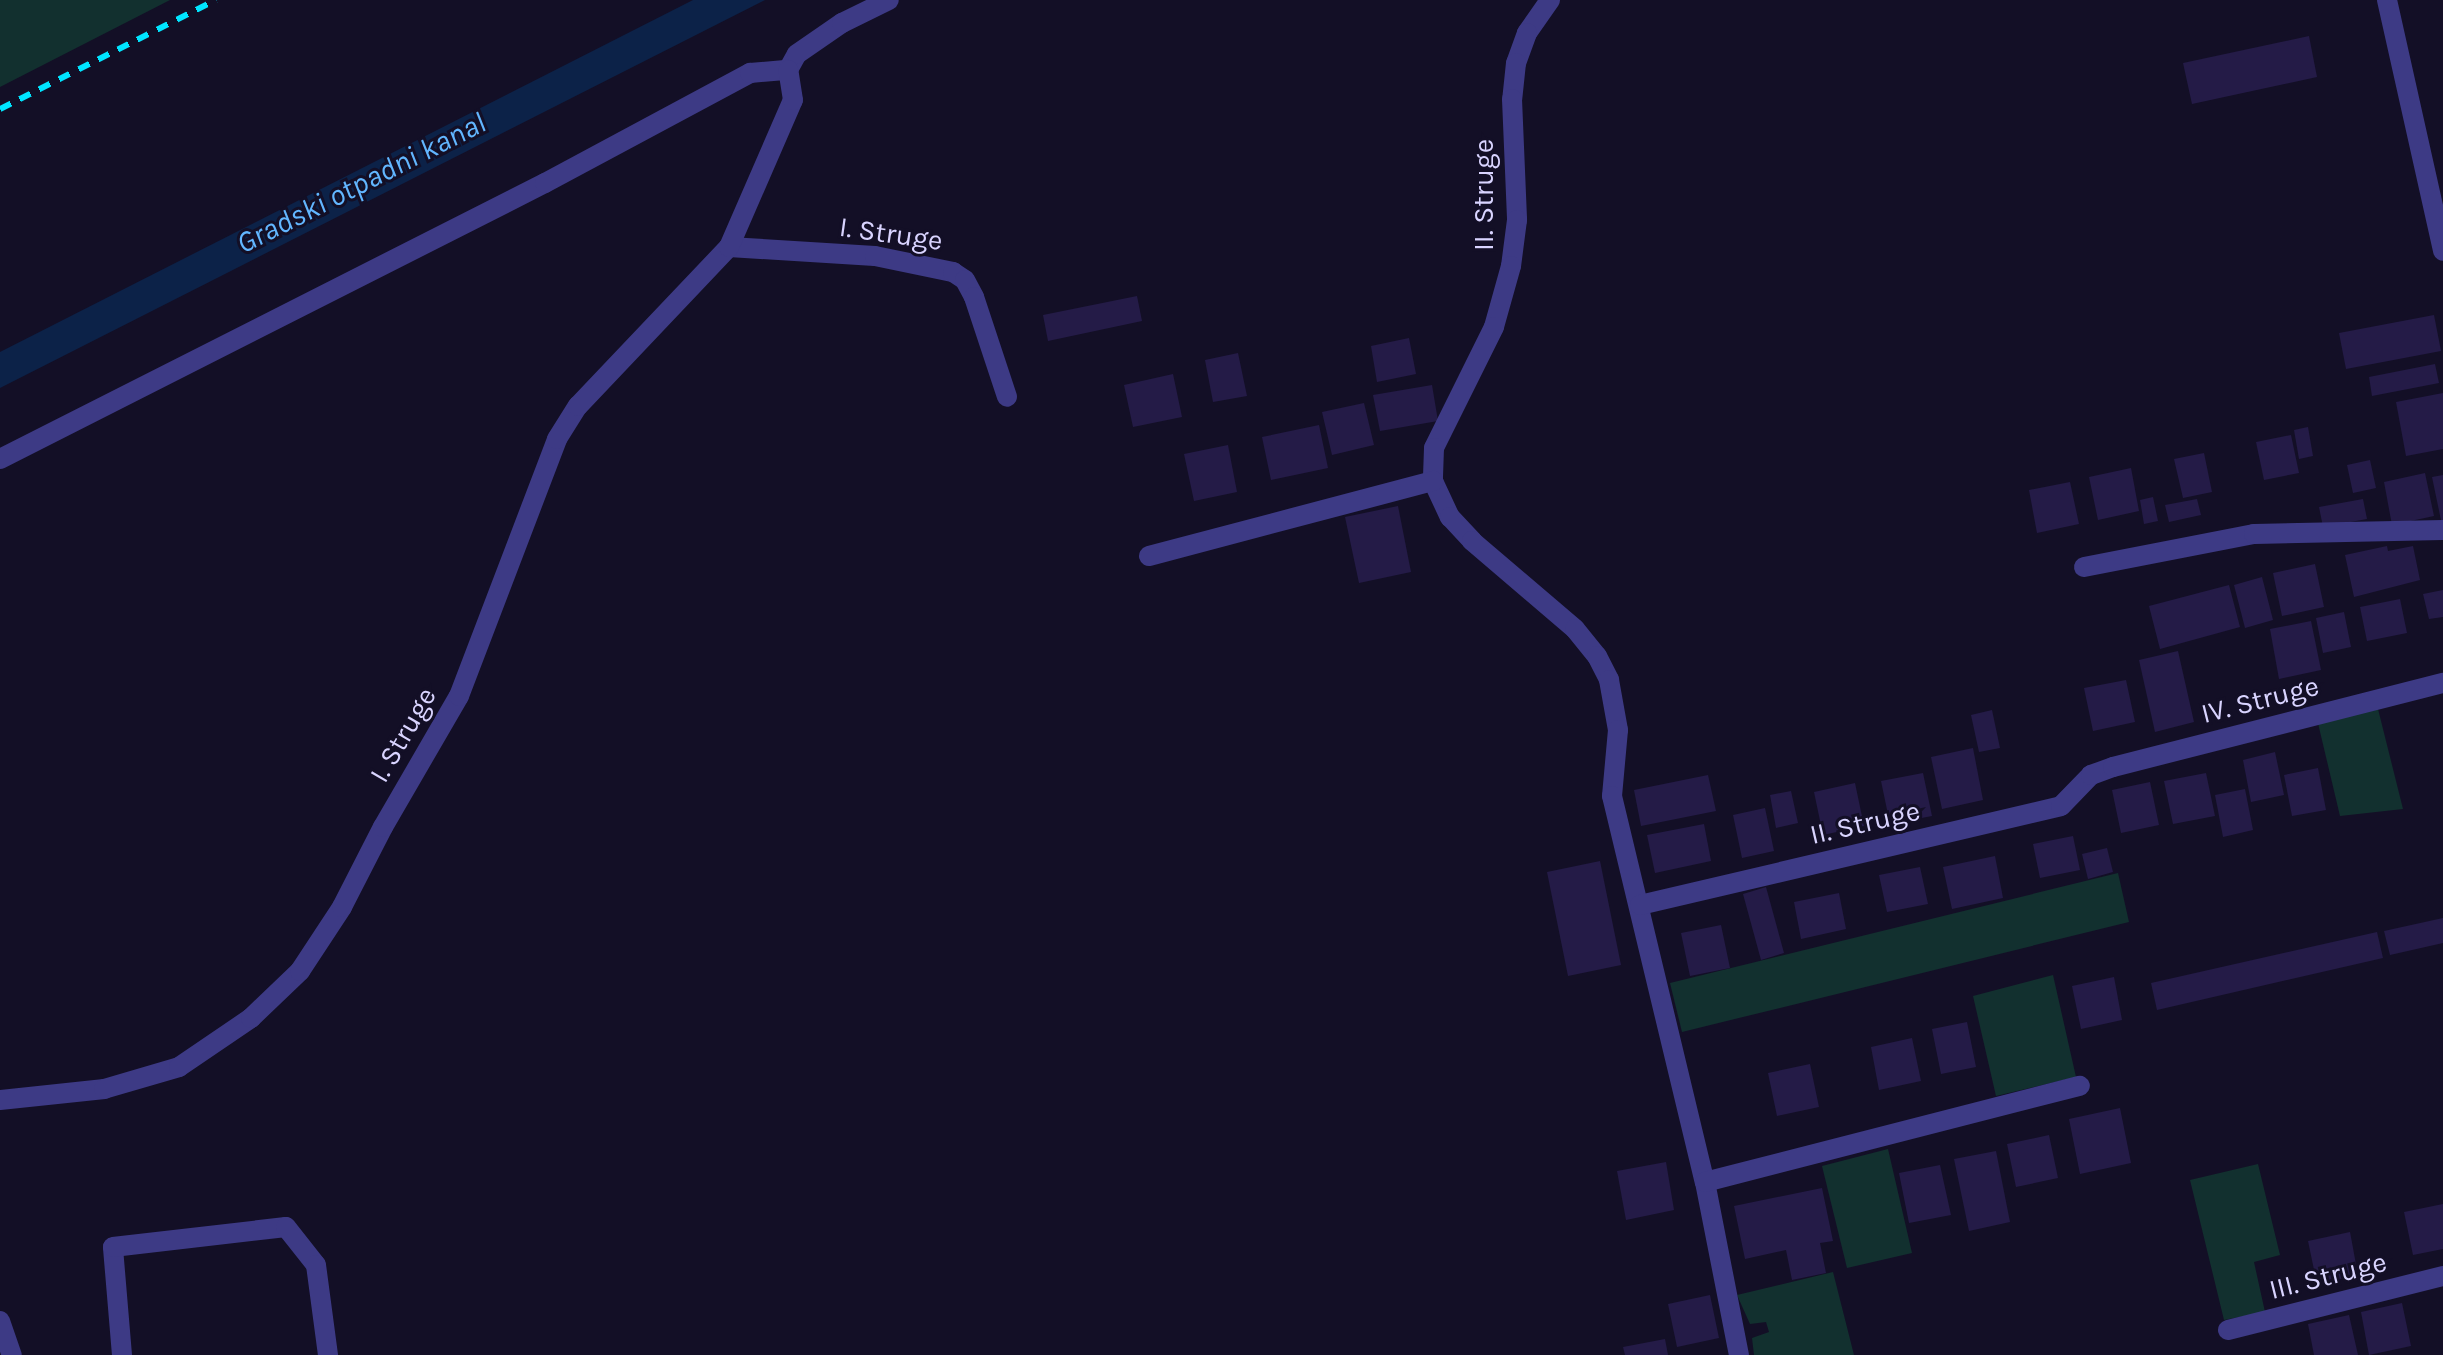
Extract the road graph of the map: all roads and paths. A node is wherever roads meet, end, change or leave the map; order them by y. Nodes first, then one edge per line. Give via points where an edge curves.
1 (889, 0) edge
2 (1550, 0) edge
3 (2387, 0) edge
4 (788, 70) junction
5 (729, 247) junction
6 (2443, 251) edge
7 (1007, 397) dead end
8 (0, 459) edge
9 (1433, 481) junction
10 (2443, 530) edge
11 (1149, 556) dead end
12 (2084, 567) dead end
13 (2443, 683) edge
14 (2091, 775) joint
15 (1640, 905) junction
16 (2080, 1086) dead end
17 (0, 1100) edge
18 (1705, 1182) junction
19 (2443, 1276) edge
20 (0, 1321) edge
21 (2228, 1330) dead end
22 (12, 1355) edge
23 (122, 1355) edge
24 (328, 1355) edge
25 (1739, 1355) edge

1 - 4 street via 797,54
2 - 9 street, II. Struge via 1527,33 1516,63 1512,99 1517,220 1511,266 1494,327 1434,448
3 - 6 street
4 - 5 street, I. Struge via 793,100
4 - 8 street via 750,73
5 - 7 street, I. Struge via 875,256 953,272 965,280 974,297
5 - 17 street, I. Struge via 578,406 557,439 459,696 342,907 300,971 251,1018 179,1067 104,1089
9 - 11 street
9 - 15 street via 1450,517 1472,541 1550,604 1597,656 1615,701 1612,796
10 - 12 street via 2254,534
13 - 14 street, IV. Struge
14 - 15 street, II. Struge via 2061,806
15 - 18 street
16 - 18 street
18 - 25 street
19 - 21 street, III. Struge
20 - 22 street
23 - 24 street via 113,1247 286,1227 316,1265

